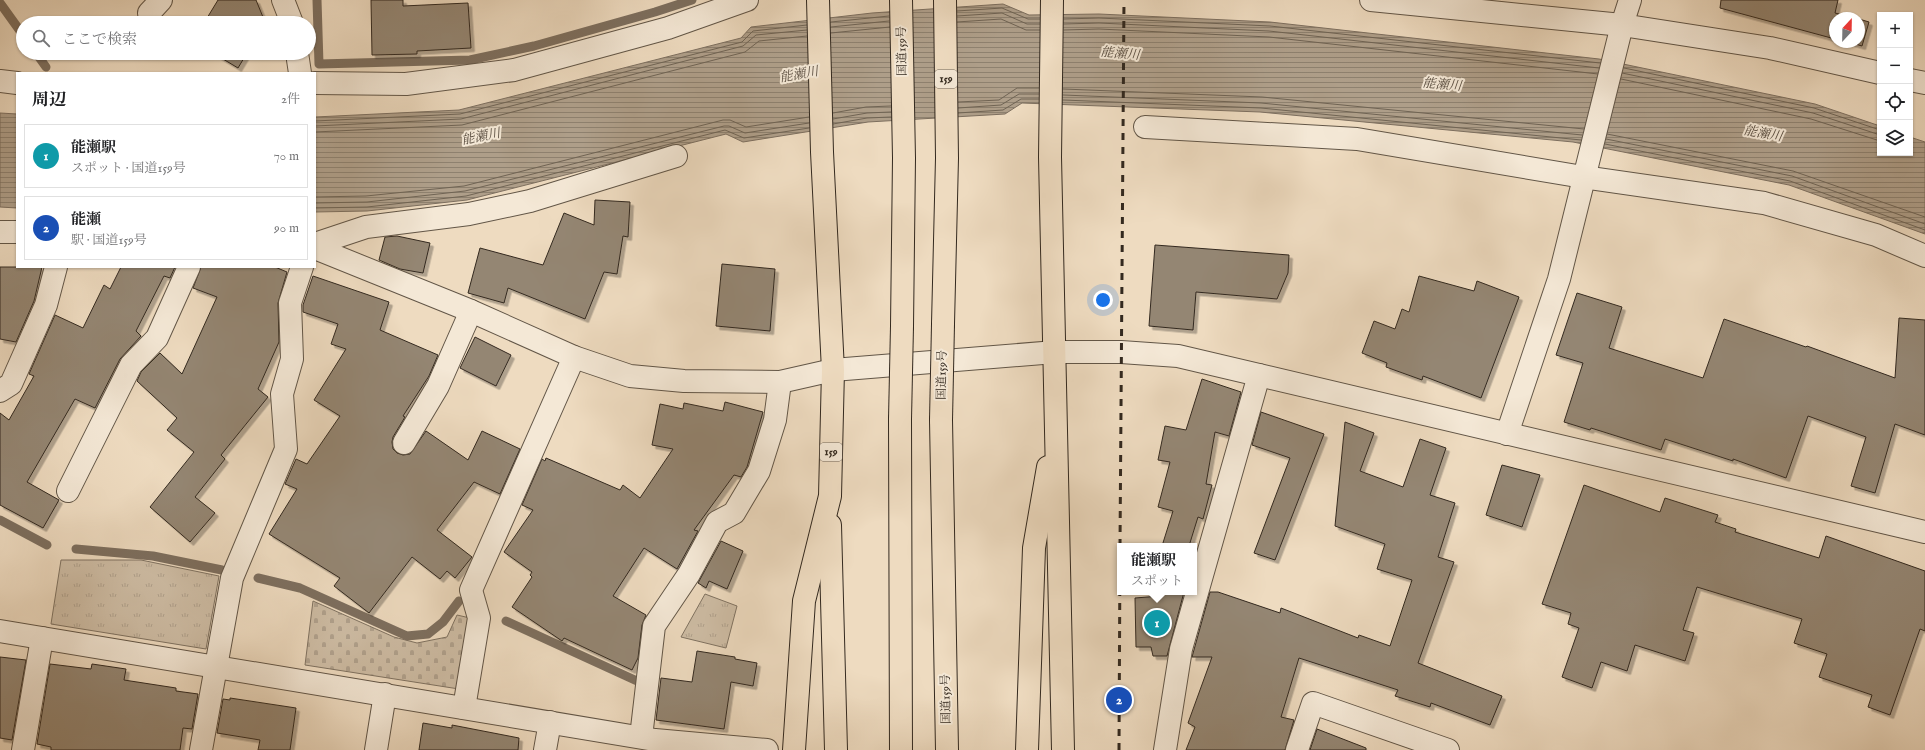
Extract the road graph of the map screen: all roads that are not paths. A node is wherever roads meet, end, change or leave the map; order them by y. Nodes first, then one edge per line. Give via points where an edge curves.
1 (284, 0) edge
2 (747, 0) edge
3 (818, 0) edge
4 (901, 0) edge
5 (945, 0) edge
6 (1052, 0) edge
7 (1371, 0) edge
8 (1630, 0) edge
9 (290, 16) edge
10 (1622, 25) junction
11 (298, 60) edge
12 (300, 72) edge
13 (1877, 72) edge
14 (0, 81) edge
15 (16, 83) edge
16 (316, 83) edge
17 (1145, 127) dead end
18 (676, 156) dead end
19 (1584, 173) junction
20 (0, 232) edge
21 (16, 232) edge
22 (316, 244) edge
23 (316, 248) edge
24 (1925, 256) edge
25 (56, 268) edge
26 (189, 268) edge
27 (302, 268) edge
28 (471, 311) junction
29 (1055, 352) junction
30 (574, 357) junction
31 (833, 370) junction
32 (1259, 375) junction
33 (780, 382) junction
34 (0, 391) edge
35 (1057, 416) junction
36 (1507, 434) junction
37 (404, 443) dead end
38 (68, 491) dead end
39 (830, 496) junction
40 (1925, 532) edge
41 (1197, 593) edge
42 (1196, 595) edge
43 (0, 631) edge
44 (42, 638) junction
45 (215, 665) junction
46 (385, 694) junction
47 (464, 708) junction
48 (550, 722) junction
49 (641, 737) junction
50 (23, 750) edge
51 (200, 750) edge
52 (376, 750) edge
53 (545, 750) edge
54 (767, 750) edge
55 (794, 750) edge
56 (836, 750) edge
57 (901, 750) edge
58 (947, 750) edge
59 (1027, 750) edge
60 (1063, 750) edge
61 (1165, 750) edge
62 (1297, 750) edge
63 (1448, 750) edge

1 - 9 street
2 - 16 street via 668,28 514,70 406,84
3 - 31 highway, 159 via 822,152
4 - 57 highway, 国道159号, bridge via 904,158 900,419
5 - 58 highway, 国道159号 / 159, bridge via 947,158 941,420
6 - 29 highway via 1050,157
7 - 10 street
8 - 10 street
10 - 13 street via 1770,48
10 - 19 street
11 - 12 street
14 - 15 street
17 - 19 street via 1358,139
18 - 22 street via 530,201 469,214 366,227
19 - 24 street via 1764,203 1876,235
19 - 36 street via 1559,279
20 - 21 street
23 - 28 street
25 - 34 street via 46,305 11,384
26 - 38 street via 157,338 131,365
27 - 45 street via 290,303 292,359 282,394 286,449 232,578
28 - 30 street
28 - 37 street via 438,386
29 - 31 street
29 - 32 street via 1121,352 1178,356
29 - 35 highway
30 - 33 street via 630,376 684,381
30 - 47 street via 471,590 479,618
31 - 33 street
31 - 39 highway, 159
32 - 36 street
32 - 41 street
33 - 49 street via 775,420 759,471 734,513 717,522 689,574 654,626
35 - 59 highway via 1034,548
35 - 60 highway
36 - 40 street
39 - 55 highway, 159 via 804,601
39 - 56 highway, 159
42 - 61 street via 1181,649
43 - 44 street
44 - 45 street
44 - 50 street
45 - 46 street
45 - 51 street
46 - 47 street
46 - 52 street
47 - 48 street
48 - 49 street
48 - 53 street
49 - 54 street
62 - 63 street via 1313,703

